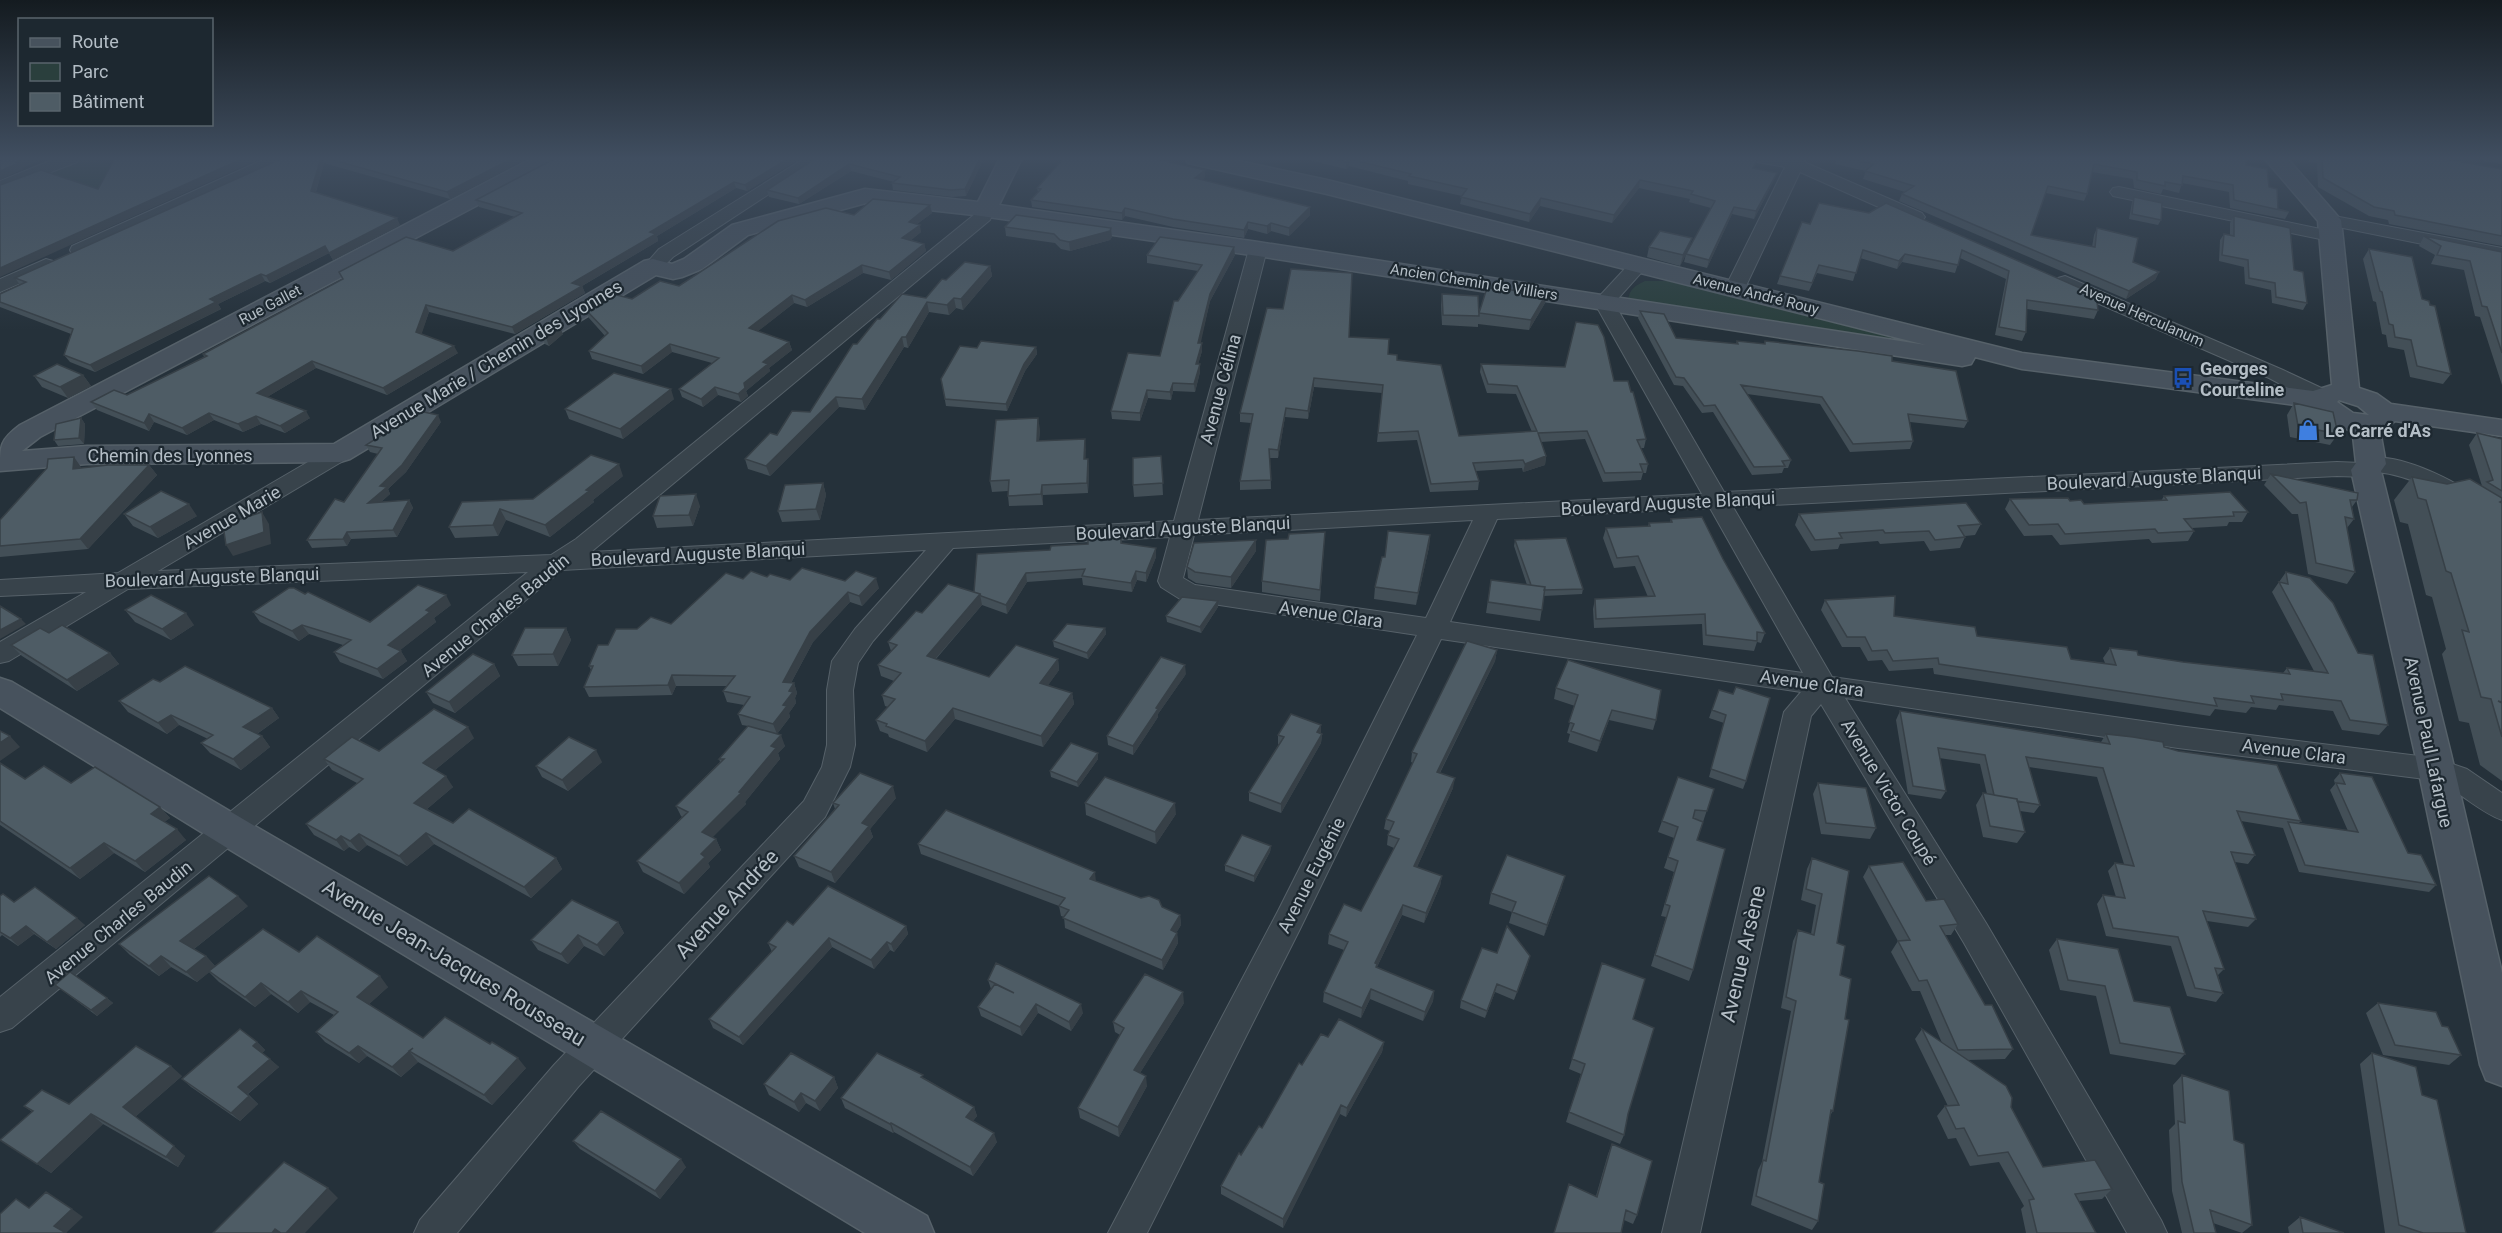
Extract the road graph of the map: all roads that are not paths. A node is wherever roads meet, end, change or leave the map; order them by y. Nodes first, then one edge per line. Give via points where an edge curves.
1 (154, 216) edge
2 (440, 216) edge
3 (725, 216) edge
4 (793, 216) edge
5 (984, 216) edge
6 (1024, 216) edge
7 (1443, 216) edge
8 (1770, 216) edge
9 (1914, 216) edge
10 (2256, 216) edge
11 (2319, 216) edge
12 (1937, 226) edge
13 (2329, 228) junction
14 (1258, 249) junction
15 (2502, 254) edge
16 (1640, 264) junction
17 (653, 266) junction
18 (2046, 274) edge
19 (0, 286) edge
20 (1735, 288) junction
21 (1604, 302) junction
22 (1962, 358) dead end
23 (2330, 397) junction
24 (2370, 417) junction
25 (2502, 428) edge
26 (340, 453) junction
27 (0, 462) edge
28 (2368, 467) junction
29 (1716, 500) junction
30 (1487, 513) junction
31 (2502, 521) edge
32 (1183, 528) junction
33 (947, 540) junction
34 (555, 562) junction
35 (124, 580) junction
36 (0, 588) edge
37 (1434, 628) junction
38 (0, 654) edge
39 (1823, 685) junction
40 (0, 691) edge
41 (2435, 769) junction
42 (2502, 808) edge
43 (230, 830) junction
44 (0, 1017) edge
45 (595, 1047) junction
46 (2502, 1065) edge
47 (433, 1233) edge
48 (910, 1233) edge
49 (1127, 1233) edge
50 (1681, 1233) edge
51 (2148, 1233) edge

1 - 19 street
2 - 27 street, Rue Gallet via 30,431 16,440
3 - 17 street via 666,253
4 - 17 street, Ancien Chemin de Villiers via 740,230 693,264 673,272
5 - 34 street, Avenue Charles Baudin via 585,545
6 - 14 street, Ancien Chemin de Villiers
7 - 16 street, Avenue André Rouy
8 - 20 street
9 - 12 street
10 - 13 street
11 - 13 street
13 - 15 street
13 - 23 street
14 - 21 street, Ancien Chemin de Villiers
14 - 32 street, Avenue Célina
16 - 20 street, Avenue André Rouy
16 - 21 street
17 - 26 street, Avenue Marie / Chemin des Lyonnes
18 - 23 street, Avenue Herculanum
20 - 23 street, Avenue André Rouy via 2011,360 2278,396
21 - 22 street, Ancien Chemin de Villiers
21 - 29 street, Avenue Victor Coupé
23 - 24 street, Avenue André Rouy via 2363,398
24 - 25 street
24 - 28 street, Avenue Paul Lafargue
26 - 27 street, Chemin des Lyonnes via 87,455
26 - 35 street, Avenue Marie
28 - 29 street, Boulevard Auguste Blanqui
28 - 31 street, Boulevard Auguste Blanqui via 2387,465 2418,472
28 - 41 street, Avenue Paul Lafargue
29 - 30 street, Boulevard Auguste Blanqui
29 - 39 street, Avenue Victor Coupé
30 - 32 street, Boulevard Auguste Blanqui
30 - 37 street, Avenue Eugénie
32 - 33 street, Boulevard Auguste Blanqui
32 - 37 street, Avenue Clara via 1170,581 1189,593
33 - 34 street, Boulevard Auguste Blanqui
33 - 45 street, Avenue Andrée via 844,661 841,745 836,766 815,809
34 - 35 street, Boulevard Auguste Blanqui
34 - 43 street, Avenue Charles Baudin
35 - 36 street, Boulevard Auguste Blanqui
35 - 38 street, Avenue Marie
37 - 39 street, Avenue Clara
37 - 49 street, Avenue Eugénie
39 - 41 street, Avenue Clara via 2178,737
39 - 50 street, Avenue Arsène via 1798,712
39 - 51 street, Avenue Victor Coupé via 1975,933
40 - 43 street, Avenue Jean-Jacques Rousseau
41 - 42 street, Avenue Clara via 2457,777
41 - 46 street, Avenue Paul Lafargue
43 - 44 street, Avenue Charles Baudin
43 - 45 street, Avenue Jean-Jacques Rousseau
45 - 47 street, Avenue Andrée
45 - 48 street, Avenue Jean-Jacques Rousseau

